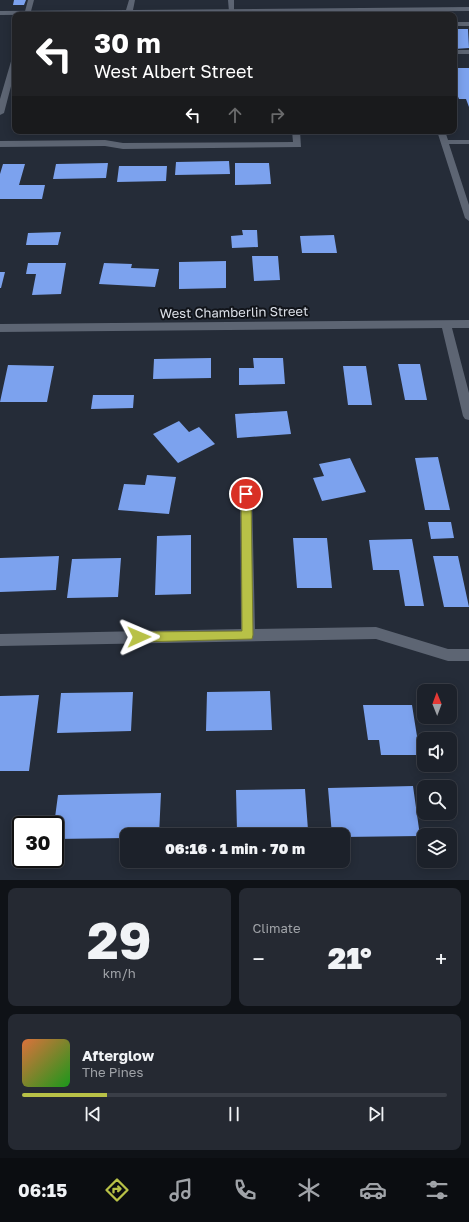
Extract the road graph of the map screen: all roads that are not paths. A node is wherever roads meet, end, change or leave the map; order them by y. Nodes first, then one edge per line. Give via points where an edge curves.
1 (31, 0) edge
2 (132, 0) edge
3 (231, 0) edge
4 (333, 0) edge
5 (469, 9) edge
6 (335, 10) junction
7 (28, 12) edge
8 (129, 12) edge
9 (232, 12) edge
10 (298, 12) edge
11 (411, 12) edge
12 (0, 14) edge
13 (12, 14) edge
14 (457, 24) edge
15 (469, 24) edge
16 (457, 52) edge
17 (469, 52) edge
18 (12, 69) edge
19 (0, 113) edge
20 (296, 134) edge
21 (442, 134) edge
22 (445, 142) junction
23 (469, 142) edge
24 (0, 144) edge
25 (469, 218) edge
26 (446, 324) junction
27 (469, 324) edge
28 (0, 328) edge
29 (469, 416) edge
30 (246, 494) dead end
31 (248, 635) junction
32 (0, 640) edge
33 (469, 655) edge

1 - 7 lane
2 - 8 street
3 - 9 lane
4 - 6 street
5 - 11 street
6 - 10 street
6 - 11 street
12 - 13 street
14 - 15 lane
16 - 17 lane
18 - 19 lane
20 - 24 street via 298,145 123,146 106,140
21 - 22 lane
22 - 23 lane
22 - 25 lane
26 - 27 street, West Chamberlin Street
26 - 28 street, West Chamberlin Street
26 - 29 street
30 - 31 street
31 - 32 street
31 - 33 street via 376,633 448,655

